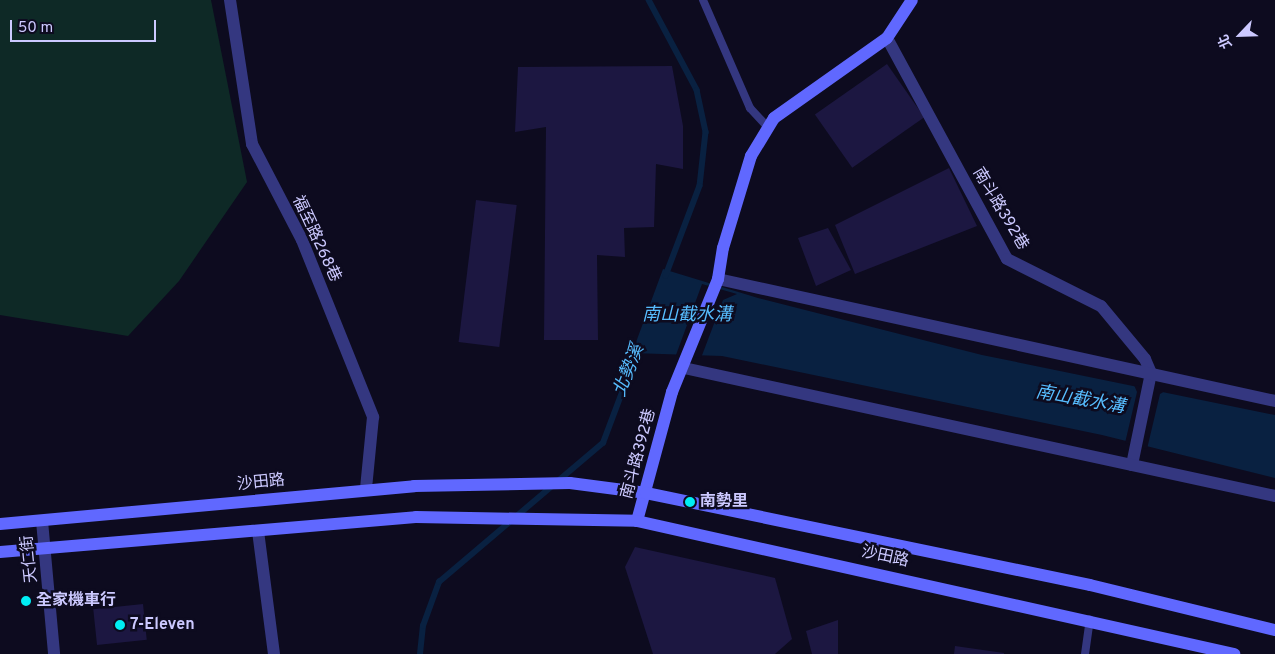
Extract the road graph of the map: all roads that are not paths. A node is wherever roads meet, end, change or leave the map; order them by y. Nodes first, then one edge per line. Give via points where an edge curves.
1 (230, 0) edge
2 (703, 0) edge
3 (912, 0) edge
4 (887, 38) junction
5 (767, 126) junction
6 (718, 279) junction
7 (684, 368) junction
8 (1151, 373) junction
9 (1275, 401) edge
10 (1132, 465) junction
11 (366, 489) junction
12 (646, 493) junction
13 (1275, 496) edge
14 (42, 521) junction
15 (638, 521) junction
16 (0, 524) edge
17 (258, 531) junction
18 (46, 548) junction
19 (0, 552) edge
20 (1090, 619) junction
21 (1275, 630) edge
22 (54, 654) edge
23 (274, 654) edge
24 (1085, 654) edge
25 (1234, 654) edge

1 - 11 street, 福至路268巷 via 252,144 302,240 374,417
2 - 5 lane via 750,108
3 - 4 street
4 - 5 street
4 - 8 street, 南斗路392巷 via 1007,259 1101,306 1133,340
5 - 6 street via 751,156 723,248
6 - 7 street, 南斗路392巷
6 - 8 street
7 - 10 street
7 - 12 street, 南斗路392巷 via 672,392
8 - 9 street
8 - 10 street
10 - 13 street
11 - 12 street, 沙田路 via 525,482
11 - 14 street, 沙田路
12 - 15 street, 南斗路392巷
12 - 21 street, 沙田路 via 1090,585
14 - 16 street, 沙田路
14 - 18 street, 天仁街
15 - 17 street, 沙田路 via 416,517
15 - 20 street, 沙田路
17 - 18 street
17 - 23 street
18 - 19 street
18 - 22 street, 天仁街
20 - 24 lane
20 - 25 street, 沙田路

